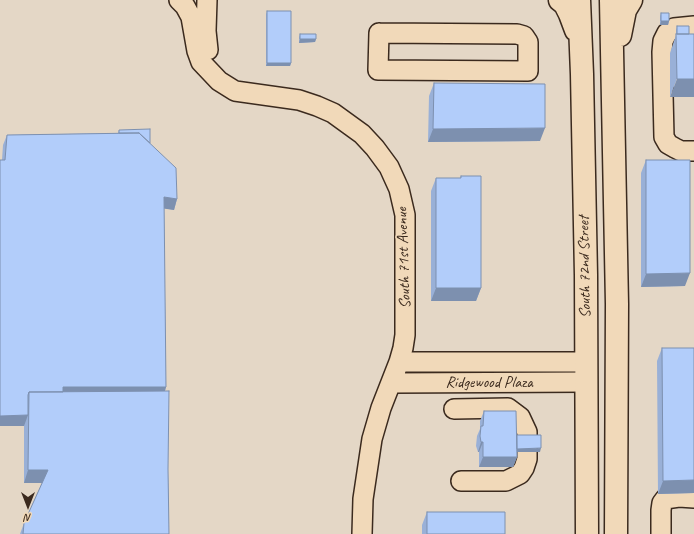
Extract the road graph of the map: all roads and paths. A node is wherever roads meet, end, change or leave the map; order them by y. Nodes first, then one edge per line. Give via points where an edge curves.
1 (179, 0) edge
2 (207, 0) edge
3 (560, 0) edge
4 (579, 0) edge
5 (611, 0) edge
6 (631, 0) edge
7 (694, 26) edge
8 (580, 43) junction
9 (378, 70) joint
10 (613, 70) junction
11 (210, 71) junction
12 (694, 151) edge
13 (399, 362) junction
14 (586, 372) junction
15 (392, 383) junction
16 (454, 409) dead end
17 (461, 481) dead end
18 (694, 498) edge
19 (362, 534) edge
20 (587, 534) edge
21 (616, 534) edge
22 (661, 534) edge

1 - 11 street, South 71st Avenue via 192,17 197,50 201,62
2 - 11 street via 206,31
3 - 8 main road via 570,14
4 - 8 main road, South 72nd Street
5 - 10 main road, South 72nd Street
6 - 10 main road via 625,10
7 - 12 street via 674,28 667,33 662,52 664,137 668,144 680,151
8 - 14 main road, South 72nd Street
9 - 9 street via 528,71 528,42 524,36 517,34 379,33
10 - 21 main road, South 72nd Street via 617,304
11 - 13 street, South 71st Avenue via 224,85 235,91 299,100 333,113 362,134 389,167 399,189 405,215 405,335
13 - 14 street, Ridgewood Plaza
13 - 15 street, South 71st Avenue
14 - 15 street, Ridgewood Plaza
14 - 20 main road, South 72nd Street
15 - 19 street, South 71st Avenue via 372,439 363,499
16 - 17 street via 508,408 520,417 527,432 527,459 520,474 506,481
18 - 22 street via 665,499 661,510

